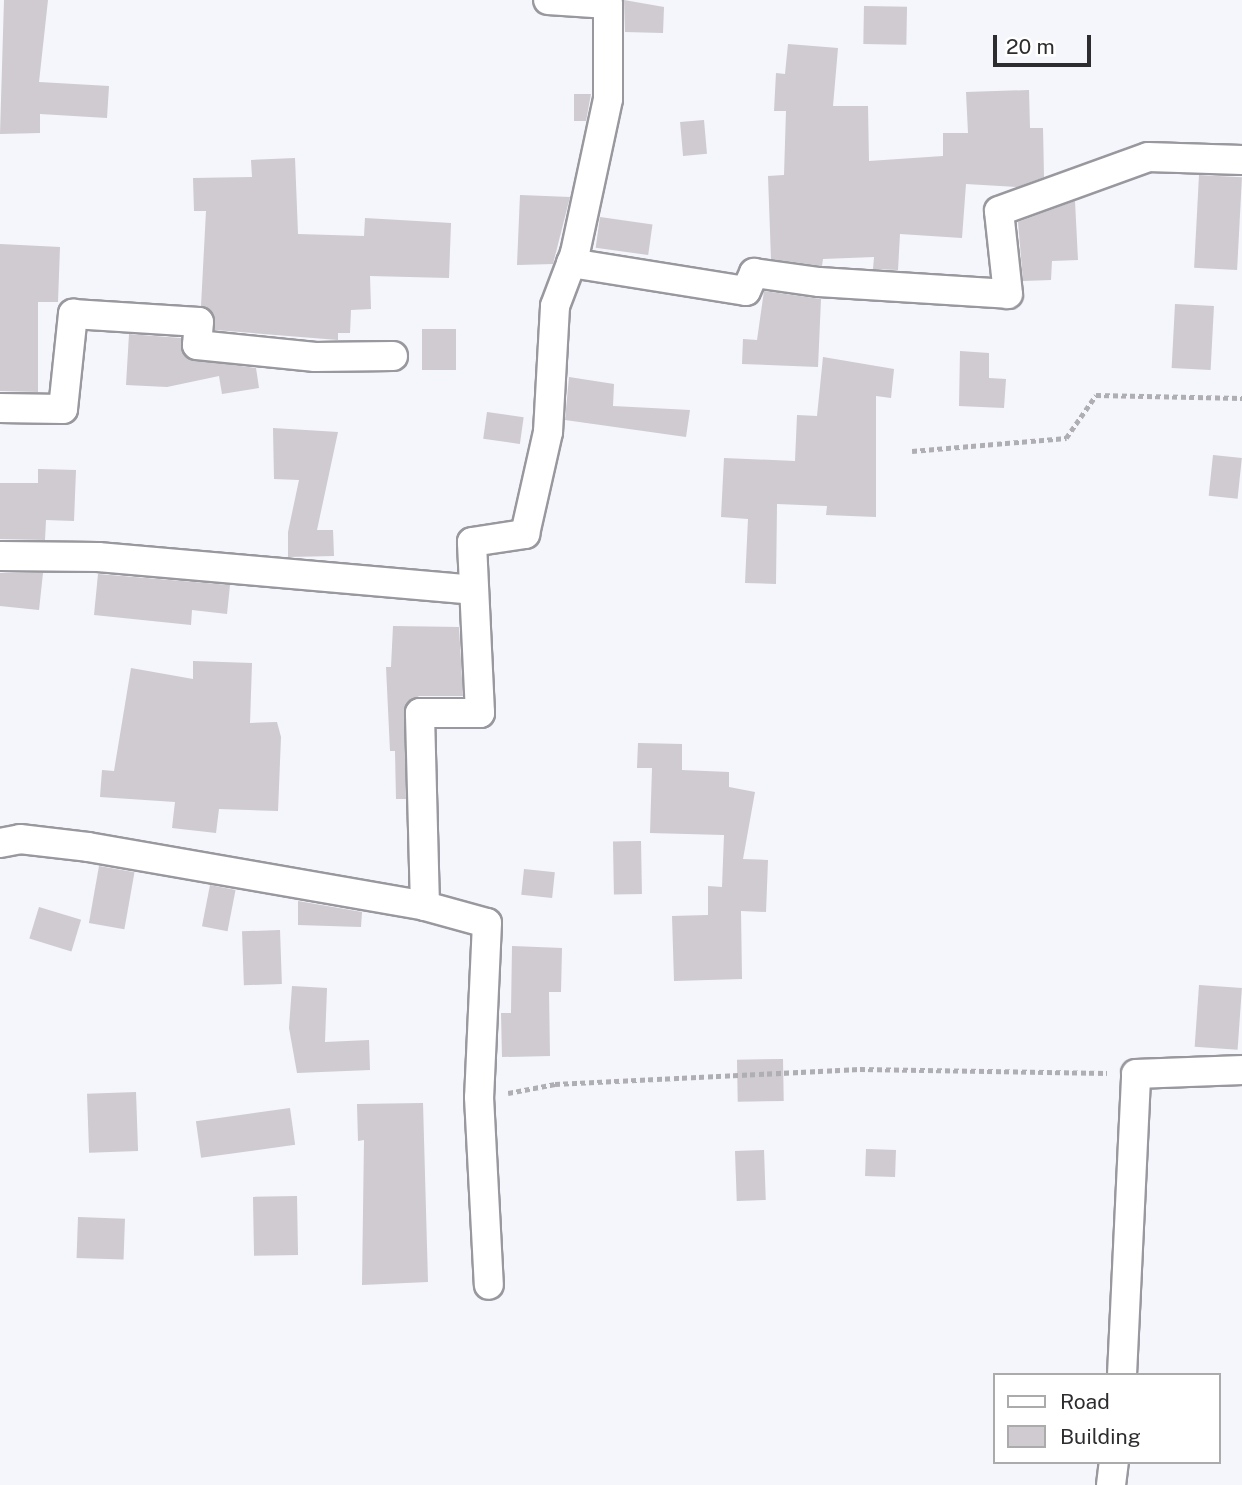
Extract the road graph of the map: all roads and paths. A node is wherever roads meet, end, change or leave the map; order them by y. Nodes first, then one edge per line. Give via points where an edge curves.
1 (548, 0) edge
2 (1242, 160) edge
3 (571, 263) junction
4 (393, 356) dead end
5 (1242, 398) edge
6 (0, 408) edge
7 (912, 451) dead end
8 (0, 556) edge
9 (473, 590) junction
10 (0, 843) edge
11 (425, 906) junction
12 (1242, 1070) edge
13 (1136, 1074) junction
14 (479, 1097) junction
15 (489, 1285) dead end
16 (1122, 1373) edge
17 (1114, 1464) edge
18 (1111, 1485) edge

1 - 3 street via 608,4 608,99
2 - 3 street via 1148,158 999,211 1008,294 819,282 754,273 746,290
3 - 9 street via 555,306 548,432 525,534 472,542
4 - 6 street via 315,357 198,345 199,322 73,314 63,409
5 - 7 path via 1096,395 1066,438
8 - 9 street via 98,557
9 - 11 street via 480,713 420,713
10 - 11 street via 20,839 88,847
11 - 14 street via 487,923
12 - 13 street
13 - 14 path via 860,1069 555,1084
13 - 16 street
14 - 15 street
17 - 18 street

